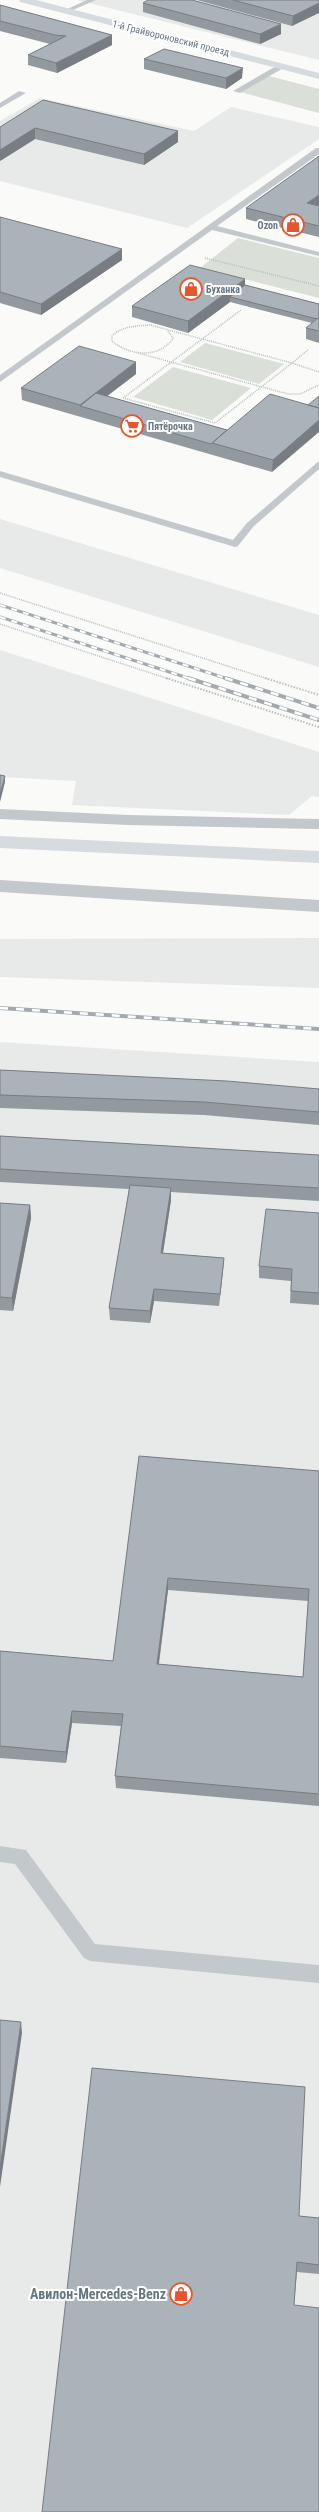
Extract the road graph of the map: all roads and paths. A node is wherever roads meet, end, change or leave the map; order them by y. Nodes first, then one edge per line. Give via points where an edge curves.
1 (24, 0) edge
2 (93, 0) edge
3 (66, 11) junction
4 (281, 66) junction
5 (319, 76) edge
6 (237, 91) dead end
7 (22, 93) dead end
8 (0, 106) edge
9 (319, 150) edge
10 (211, 227) junction
11 (319, 254) edge
12 (199, 257) dead end
13 (319, 286) edge
14 (241, 310) dead end
15 (167, 330) junction
16 (202, 339) junction
17 (308, 350) dead end
18 (130, 351) junction
19 (171, 362) junction
20 (292, 363) junction
21 (319, 372) edge
22 (0, 379) edge
23 (319, 384) edge
24 (261, 387) junction
25 (319, 464) edge
26 (0, 474) edge
27 (0, 593) edge
28 (0, 624) edge
29 (319, 695) edge
30 (319, 727) edge
31 (0, 814) edge
32 (319, 824) edge
33 (0, 842) edge
34 (319, 857) edge
35 (0, 886) edge
36 (319, 906) edge
37 (0, 1854) edge
38 (319, 1974) edge

1 - 3 main road, 1-й Грайвороновский проезд
2 - 3 lane
3 - 4 main road, 1-й Грайвороновский проезд
4 - 5 main road, 1-й Грайвороновский проезд
4 - 6 lane
7 - 8 lane
9 - 10 lane
10 - 11 lane
10 - 22 lane
12 - 13 path
14 - 16 path
15 - 16 path
15 - 18 path via 173,338 167,347 150,352
15 - 18 path via 140,325 116,332 112,336 116,345
16 - 19 path
16 - 20 path
17 - 20 path
18 - 19 path
19 - 24 path
19 - 24 path via 123,398 215,423
20 - 21 path
20 - 24 path
23 - 24 path via 300,394 288,394
25 - 26 lane via 250,525 235,544
27 - 29 path
28 - 30 path
31 - 32 street
33 - 34 main road
35 - 36 street
37 - 38 lane via 20,1856 90,1952

